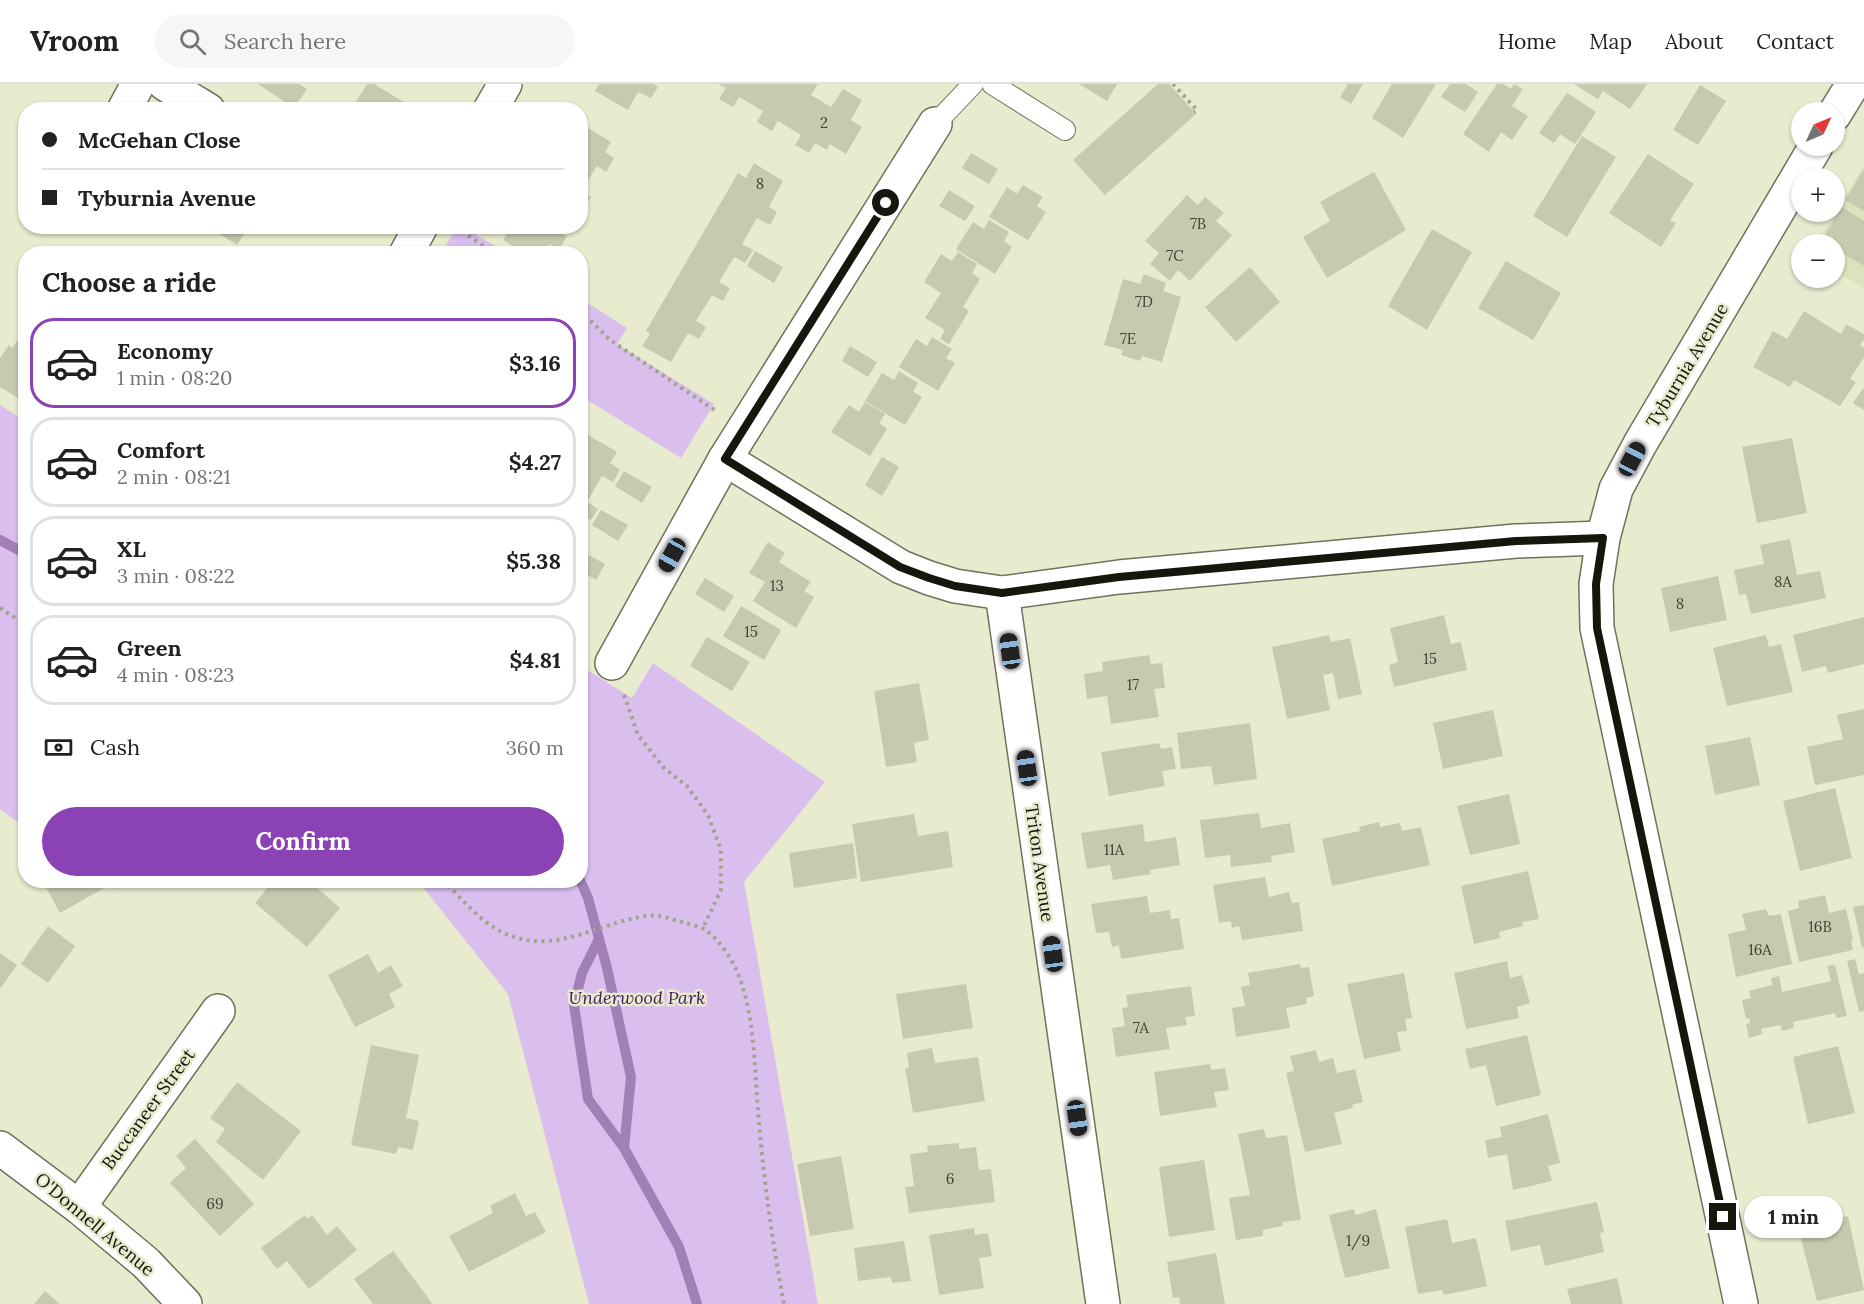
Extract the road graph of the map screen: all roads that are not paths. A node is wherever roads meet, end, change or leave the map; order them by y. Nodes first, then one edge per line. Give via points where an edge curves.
1 (138, 84) edge
2 (165, 84) edge
3 (505, 84) edge
4 (973, 84) edge
5 (992, 84) edge
6 (1853, 84) edge
7 (128, 102) edge
8 (195, 102) edge
9 (495, 102) edge
10 (1842, 102) edge
11 (935, 124) joint
12 (1065, 130) dead end
13 (1810, 156) edge
14 (725, 459) junction
15 (1603, 538) junction
16 (1002, 593) junction
17 (612, 663) dead end
18 (218, 1011) dead end
19 (0, 1148) edge
20 (79, 1207) junction
21 (185, 1304) edge
22 (1103, 1304) edge
23 (1741, 1304) edge

1 - 7 street
2 - 8 street
3 - 9 street
4 - 11 lane
5 - 12 lane
6 - 10 street
11 - 14 street
13 - 15 street, Tyburnia Avenue via 1640,444 1616,489
14 - 16 street via 900,567 955,586
14 - 17 street
15 - 16 street via 1516,541 1119,577
15 - 23 street, Tyburnia Avenue via 1596,584 1597,628
16 - 22 street, Triton Avenue
18 - 20 street, Buccaneer Street
19 - 20 street, O'Donnell Avenue
20 - 21 street, O'Donnell Avenue via 146,1263

